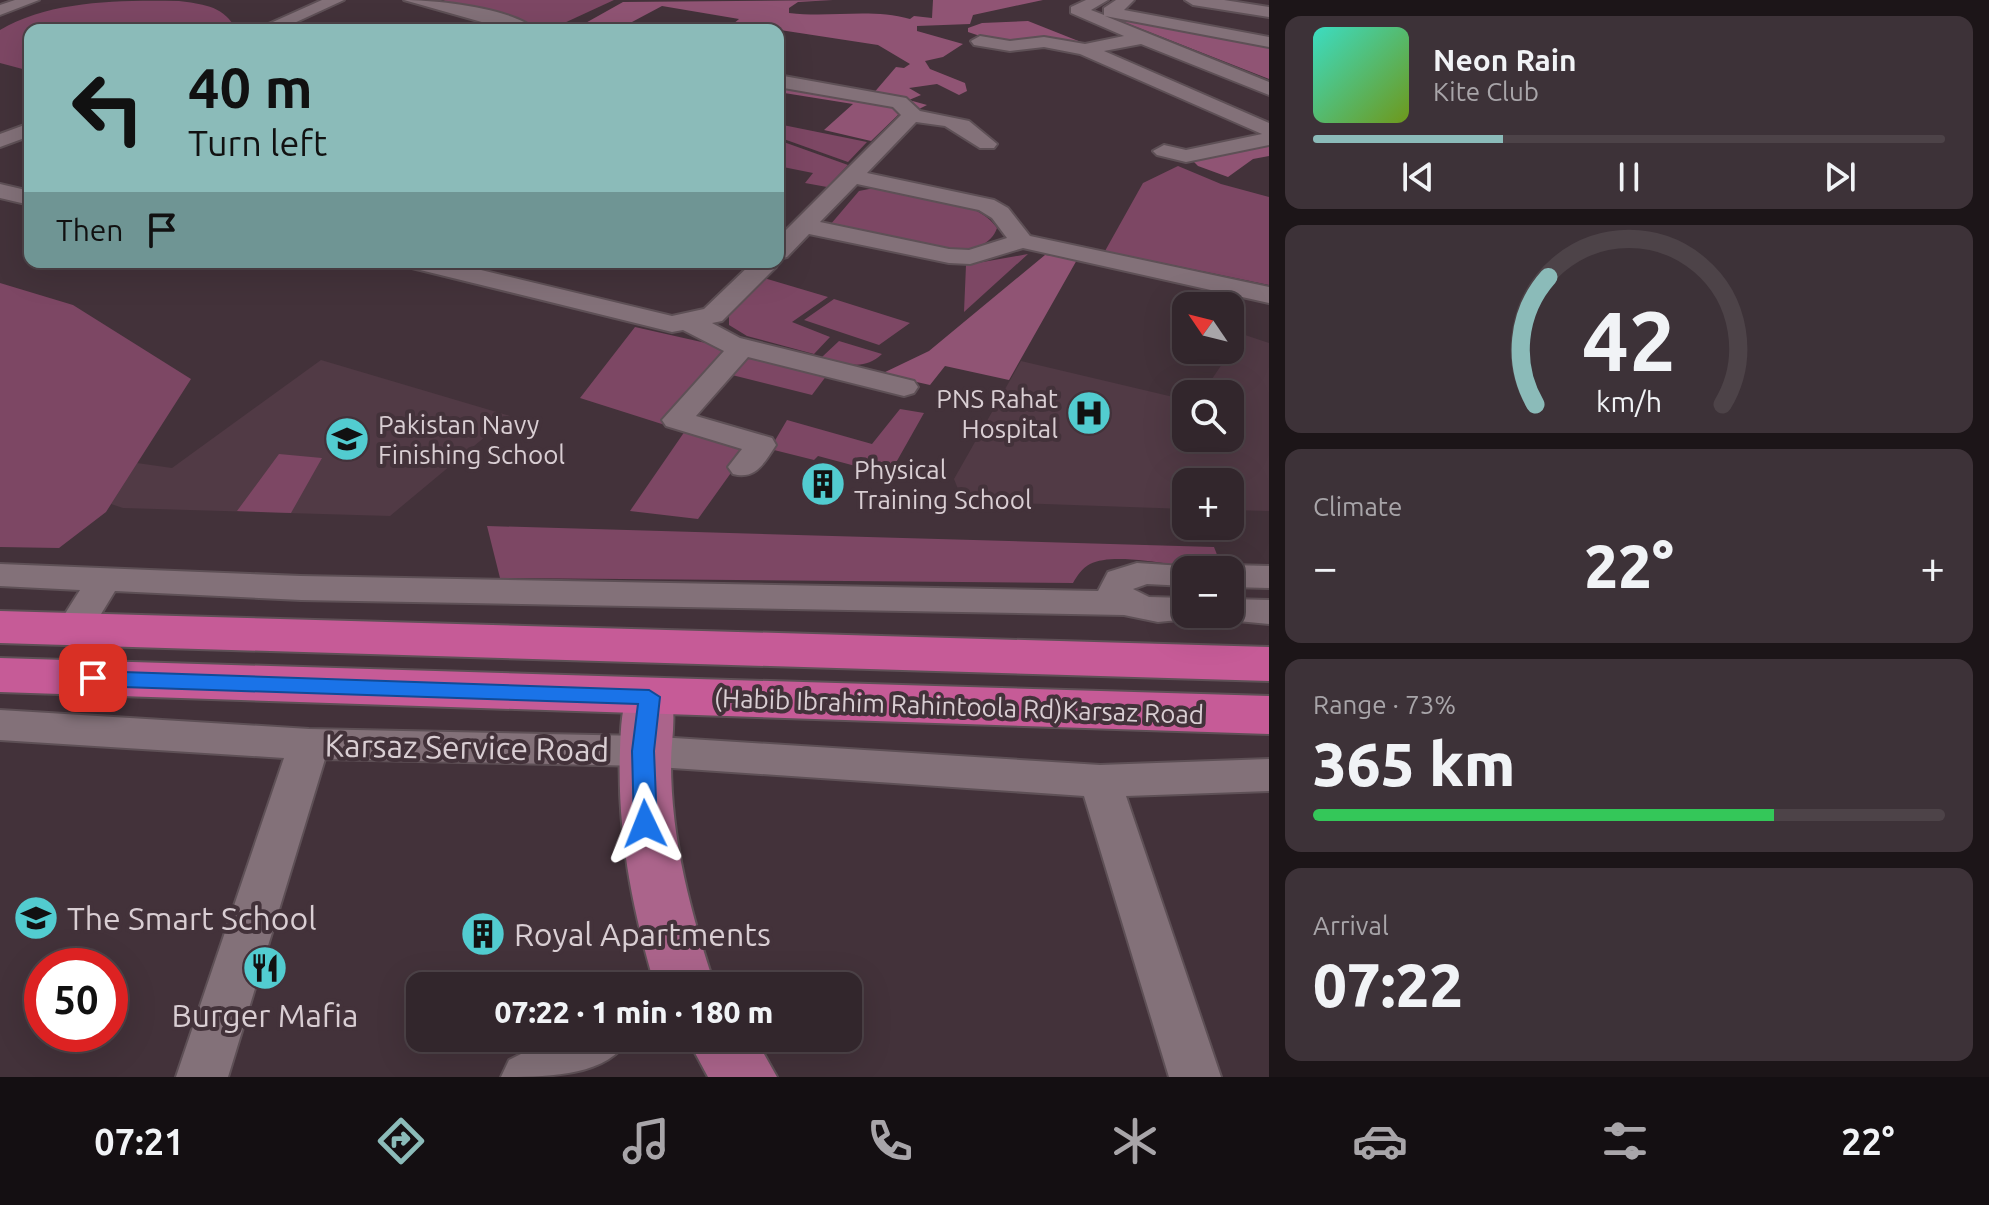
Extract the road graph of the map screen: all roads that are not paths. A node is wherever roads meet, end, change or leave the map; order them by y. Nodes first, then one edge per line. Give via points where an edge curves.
1 (31, 0) edge
2 (336, 0) edge
3 (412, 0) edge
4 (1100, 0) edge
5 (1126, 0) edge
6 (1193, 0) edge
7 (1218, 2) edge
8 (0, 10) edge
9 (471, 11) junction
10 (1269, 12) edge
11 (278, 24) edge
12 (445, 24) dead end
13 (509, 24) edge
14 (1143, 38) junction
15 (980, 41) dead end
16 (1269, 42) edge
17 (1085, 49) junction
18 (1196, 59) junction
19 (1135, 71) junction
20 (784, 82) edge
21 (1269, 89) edge
22 (1269, 110) edge
23 (911, 116) junction
24 (1239, 116) junction
25 (1269, 130) edge
26 (24, 131) edge
27 (1269, 139) edge
28 (0, 141) edge
29 (987, 144) dead end
30 (1164, 151) dead end
31 (854, 177) junction
32 (0, 191) edge
33 (24, 197) edge
34 (804, 226) junction
35 (1022, 241) junction
36 (784, 246) edge
37 (442, 268) edge
38 (761, 268) edge
39 (1269, 295) edge
40 (689, 322) junction
41 (742, 347) junction
42 (904, 387) dead end
43 (744, 467) dead end
44 (0, 575) edge
45 (1172, 575) edge
46 (1244, 576) edge
47 (1269, 577) edge
48 (105, 579) junction
49 (1125, 603) junction
50 (1172, 610) edge
51 (1244, 611) edge
52 (1269, 612) edge
53 (0, 627) edge
54 (74, 628) junction
55 (1269, 664) edge
56 (0, 675) edge
57 (1269, 715) edge
58 (646, 724) junction
59 (0, 725) edge
60 (309, 744) junction
61 (1269, 775) edge
62 (1100, 781) junction
63 (681, 972) edge
64 (576, 1052) edge
65 (728, 1052) edge
66 (202, 1077) edge
67 (527, 1077) edge
68 (745, 1077) edge
69 (1195, 1077) edge

1 - 8 street
2 - 11 street
3 - 9 street
4 - 14 street via 1070,7
5 - 16 street via 1110,12
6 - 7 street
7 - 10 street
9 - 12 street
9 - 13 street
14 - 17 street
14 - 18 street
15 - 17 street
17 - 19 street
18 - 19 street
18 - 21 street
19 - 24 street
20 - 23 street via 899,102
22 - 24 street
23 - 29 street via 969,127
23 - 31 street
24 - 25 street
26 - 28 street
27 - 30 street via 1186,156
31 - 34 street
31 - 35 street via 986,205 1000,213
32 - 33 street
34 - 35 street via 949,256 970,257
34 - 36 street
35 - 39 street
37 - 40 street via 672,324
38 - 40 street via 713,315
40 - 41 street
41 - 42 street
41 - 43 street via 677,420 761,445
44 - 48 street
45 - 49 street via 1133,574 1120,580 1116,595
46 - 47 street
48 - 49 street via 301,588
48 - 54 street
49 - 50 street
51 - 52 street
53 - 54 highway
54 - 55 highway
56 - 58 highway, (Habib Ibrahim Rahintoola Rd)Karsaz Road
57 - 58 highway, (Habib Ibrahim Rahintoola Rd)Karsaz Road
58 - 60 street, Karsaz Service Road
58 - 62 street, Karsaz Service Road
58 - 63 main road via 645,824
59 - 60 street, Karsaz Service Road
60 - 66 street
61 - 62 street, Karsaz Service Road
62 - 69 street
64 - 67 street
65 - 68 main road

